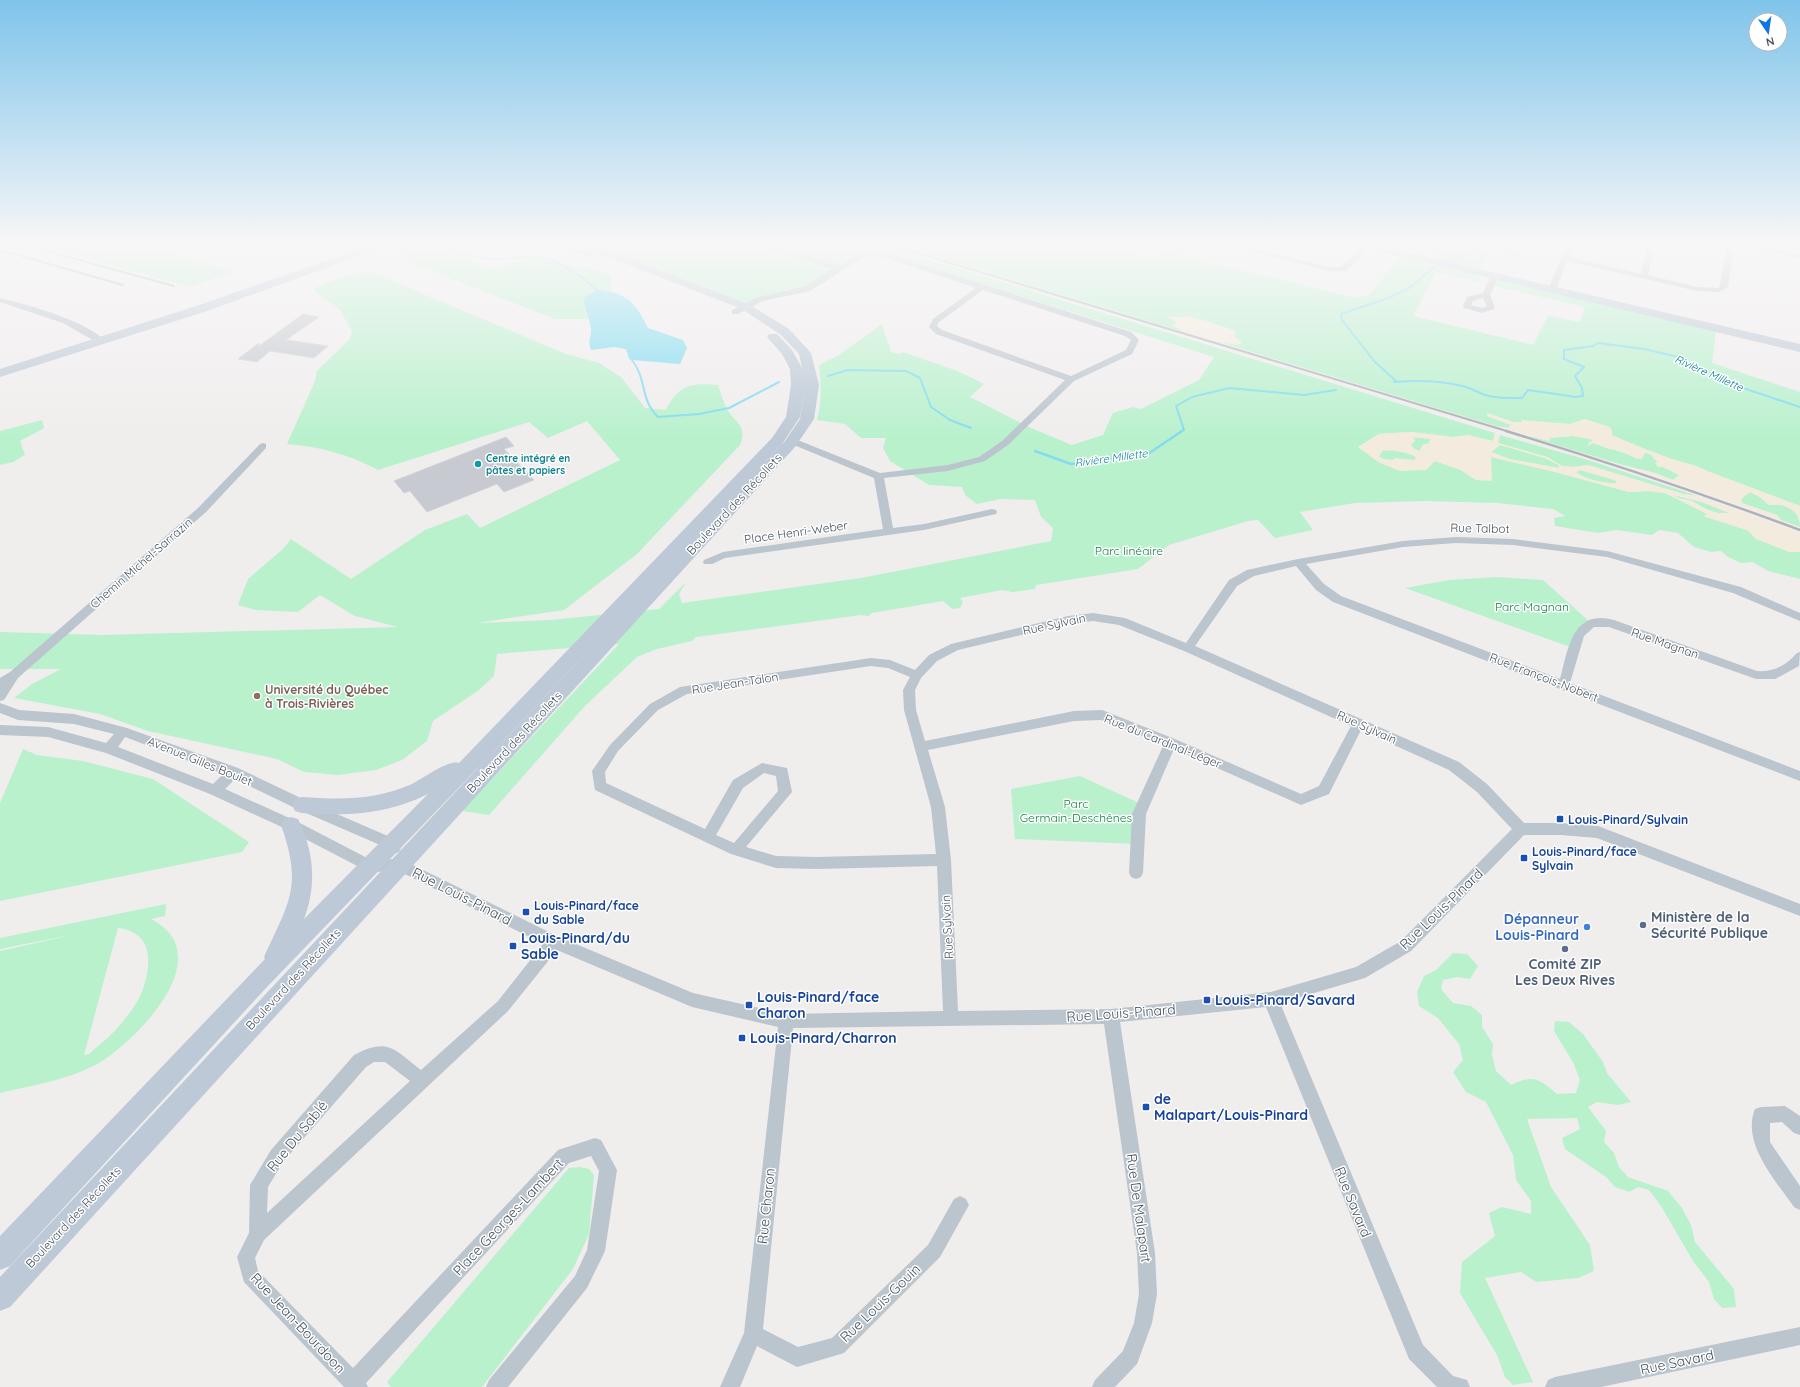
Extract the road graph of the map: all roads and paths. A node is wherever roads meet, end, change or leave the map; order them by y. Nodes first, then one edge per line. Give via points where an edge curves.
1 (25, 308) edge
2 (204, 308) edge
3 (735, 308) edge
4 (736, 308) edge
5 (745, 308) edge
6 (954, 308) edge
7 (1046, 308) edge
8 (1628, 308) edge
9 (741, 310) junction
10 (101, 341) junction
11 (1800, 348) edge
12 (0, 373) edge
13 (1071, 379) junction
14 (792, 441) junction
15 (263, 446) dead end
16 (878, 476) junction
17 (992, 512) dead end
18 (889, 532) junction
19 (708, 562) dead end
20 (1298, 562) junction
21 (1800, 617) edge
22 (1188, 648) junction
23 (1800, 656) edge
24 (14, 675) junction
25 (918, 675) junction
26 (0, 683) edge
27 (1564, 685) junction
28 (0, 697) edge
29 (0, 708) edge
30 (1359, 723) junction
31 (0, 730) edge
32 (124, 731) junction
33 (1171, 742) junction
34 (488, 745) junction
35 (920, 747) junction
36 (108, 749) junction
37 (233, 772) junction
38 (1800, 776) edge
39 (215, 790) junction
40 (302, 805) junction
41 (291, 825) junction
42 (1521, 829) junction
43 (708, 837) junction
44 (736, 850) junction
45 (396, 854) junction
46 (944, 860) junction
47 (370, 866) junction
48 (1136, 873) dead end
49 (1800, 910) edge
50 (554, 942) junction
51 (258, 981) junction
52 (1271, 999) junction
53 (1111, 1016) junction
54 (951, 1019) junction
55 (786, 1020) junction
56 (422, 1080) junction
57 (1800, 1127) edge
58 (1800, 1201) edge
59 (960, 1205) dead end
60 (258, 1234) junction
61 (0, 1256) edge
62 (0, 1296) edge
63 (753, 1334) junction
64 (1800, 1336) edge
65 (356, 1385) edge
66 (496, 1387) edge
67 (730, 1387) edge
68 (1102, 1387) edge
69 (1460, 1387) edge
70 (1555, 1387) edge

1 - 10 street via 56,317 87,331
2 - 10 main road
3 - 9 main road, Boulevard des Récollets
4 - 9 main road, Boulevard des Récollets
5 - 9 street
6 - 13 street via 936,321 933,327 939,332
7 - 13 street via 1128,334 1135,340 1129,352
8 - 11 main road
9 - 14 main road, Boulevard des Récollets via 785,332 805,353 812,385 807,419
9 - 34 main road, Boulevard des Récollets via 788,353 796,369 798,385 793,417 776,441
10 - 12 main road
13 - 16 street via 1005,443 982,459 948,468
14 - 16 street
14 - 45 main road, Boulevard des Récollets
15 - 24 street, Chemin Michel-Sarrazin via 202,510
16 - 18 street
17 - 18 street, Place Henri-Weber
18 - 19 street, Place Henri-Weber via 723,555
20 - 21 street, Rue Talbot via 1403,544 1456,540 1513,542 1607,554 1737,590
20 - 22 street, Rue Talbot via 1250,573 1233,583
20 - 27 street, Rue François-Nobert via 1320,587 1337,599
22 - 25 street, Rue Sylvain via 1121,621 1093,617 1068,620 955,647 933,658
22 - 30 street, Rue Sylvain
23 - 27 street, Rue Magnan via 1795,663 1770,676 1756,675 1610,623 1591,623 1579,634
24 - 26 street, Chemin Michel-Sarrazin
24 - 28 street, Chemin Michel-Sarrazin
25 - 35 street, Rue Sylvain via 909,690 910,710
25 - 43 street, Rue Jean-Talon via 890,664 871,662 684,690 654,707 614,748 598,771 600,786
27 - 38 street, Rue François-Nobert
29 - 32 street, Avenue Gilles Boulet via 18,715 74,719
30 - 33 street, Rue du Cardinal-Léger via 1324,790 1301,800
30 - 42 street, Rue Sylvain via 1454,766 1482,788
31 - 36 street, Avenue Gilles Boulet via 48,732
32 - 36 street
32 - 37 street, Avenue Gilles Boulet
33 - 35 street, Rue du Cardinal-Léger via 1102,715 1074,716
33 - 48 street via 1139,814
34 - 40 main road via 428,786 397,799 352,807
34 - 45 main road, Boulevard des Récollets
35 - 46 street, Rue Sylvain via 938,807
36 - 39 street, Avenue Gilles Boulet
37 - 39 street
37 - 40 street, Avenue Gilles Boulet
39 - 41 street, Avenue Gilles Boulet
40 - 45 street, Avenue Gilles Boulet
41 - 47 street, Avenue Gilles Boulet
41 - 51 main road via 301,859 302,888 298,909 275,956
42 - 49 street via 1598,832
42 - 52 street, Rue Louis-Pinard via 1406,946 1360,973
43 - 44 street, Rue Jean-Talon
43 - 44 street via 738,784 762,768 782,772 785,792
44 - 46 street, Rue Jean-Talon via 776,862
45 - 47 main road, Boulevard des Récollets
45 - 50 street, Rue Louis-Pinard
45 - 62 main road, Boulevard des Récollets
46 - 54 street, Rue Sylvain
47 - 51 main road, Boulevard des Récollets
50 - 55 street, Rue Louis-Pinard via 692,1000
50 - 56 street via 503,1006
51 - 61 main road, Boulevard des Récollets
52 - 53 street, Rue Louis-Pinard
52 - 69 street, Rue Savard via 1416,1352 1448,1384
53 - 54 street, Rue Louis-Pinard
53 - 68 street, Rue De Malapart via 1146,1253 1148,1294 1143,1323 1130,1357
54 - 55 street, Rue Louis-Pinard
55 - 63 street, Rue Charon
56 - 60 street
56 - 60 street, Rue Du Sablé via 388,1054 374,1054 360,1061 277,1156 259,1185
57 - 58 street via 1785,1114 1762,1115 1762,1144
59 - 63 street, Rue Louis-Gouin via 934,1251 837,1346 797,1358
60 - 65 street, Rue Jean-Bourdoon via 246,1257 250,1276
63 - 67 street, Rue Charon
64 - 70 street, Rue Savard
65 - 66 street, Place Georges-Lambert via 564,1156 595,1146 608,1170 596,1251 581,1282

